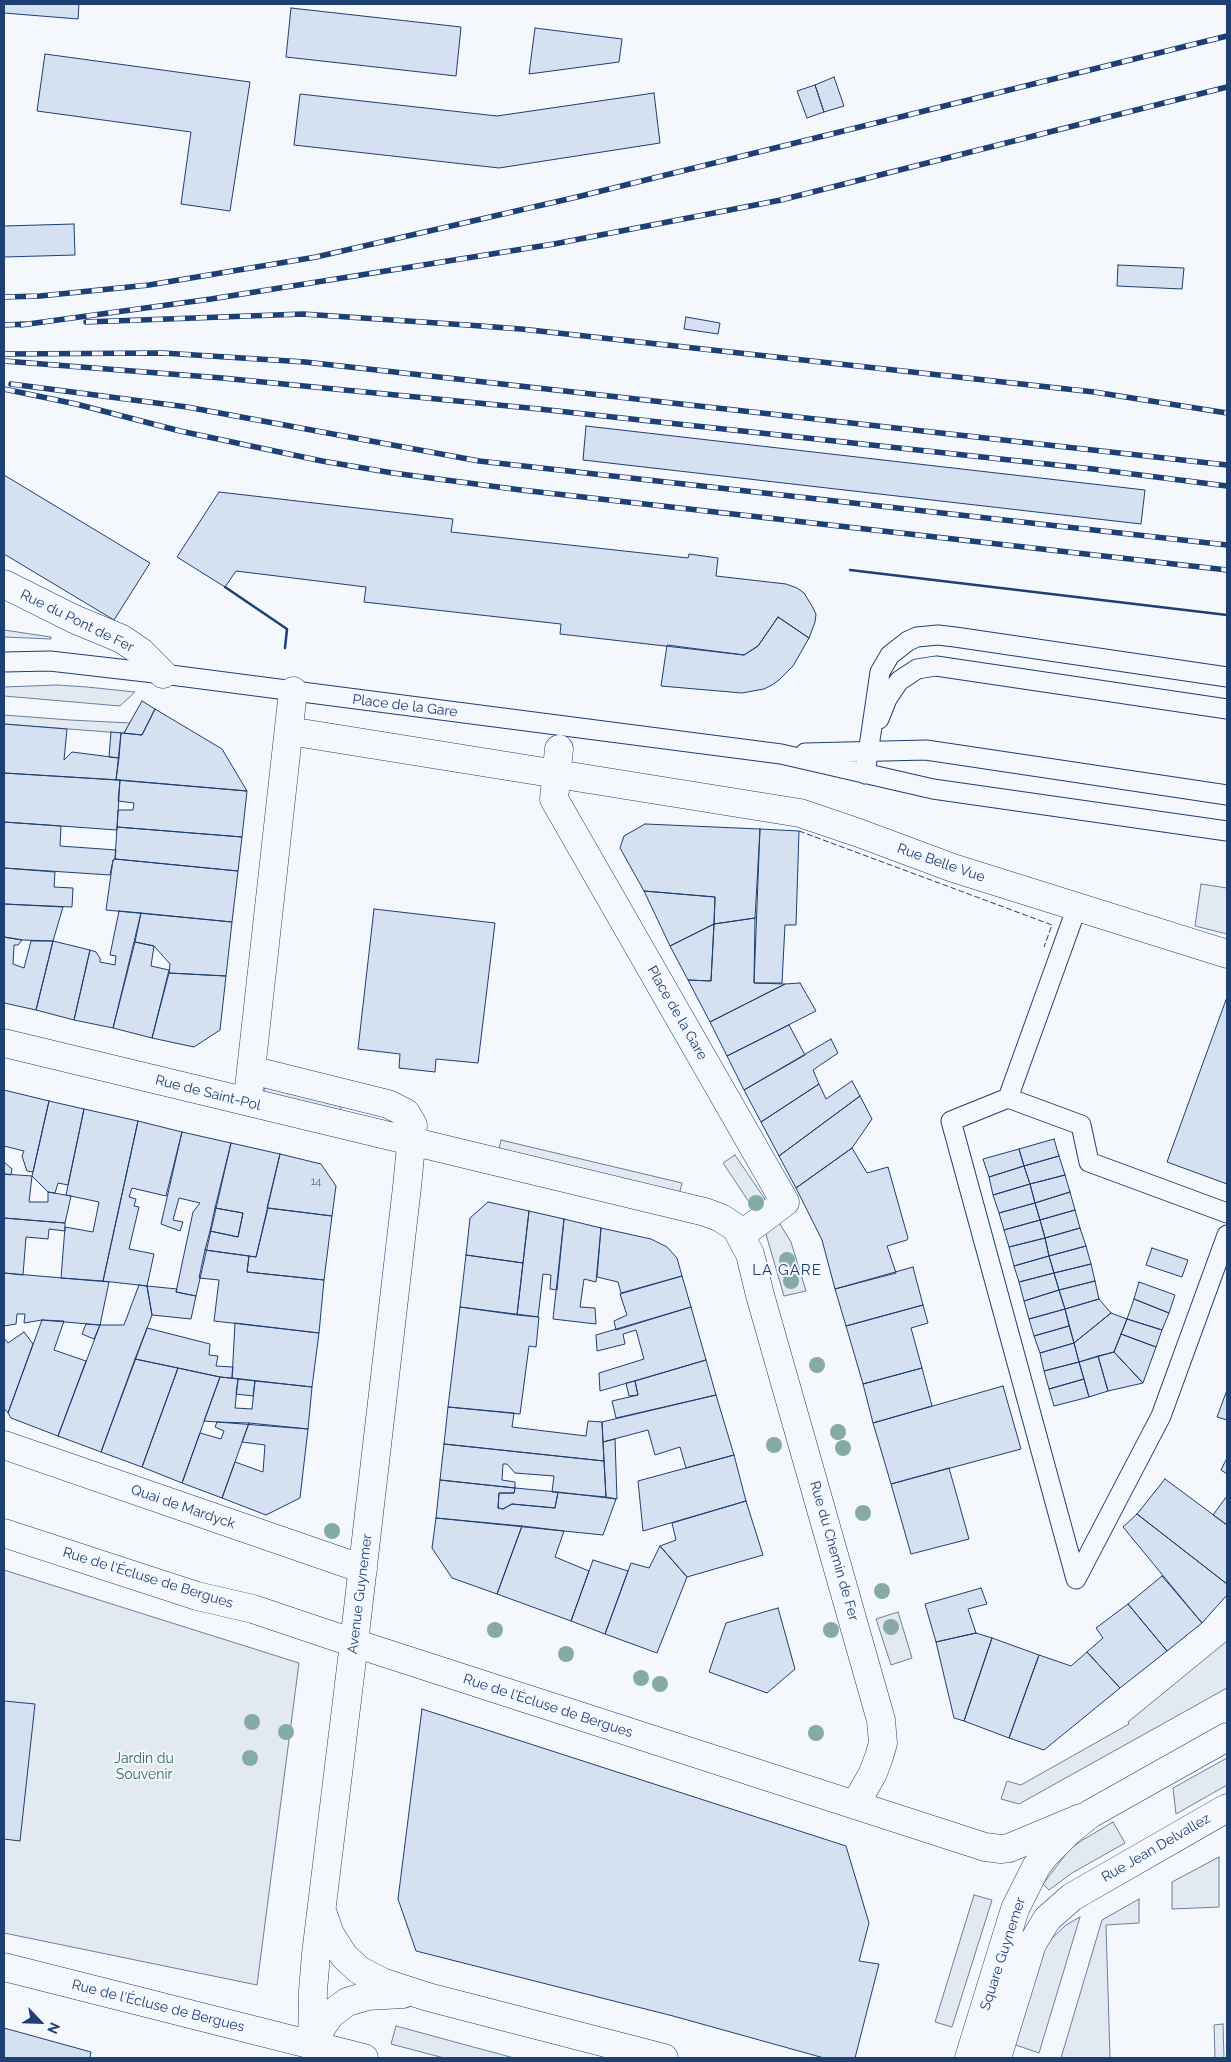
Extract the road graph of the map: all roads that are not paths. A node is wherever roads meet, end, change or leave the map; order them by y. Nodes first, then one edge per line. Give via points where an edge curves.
1 (4, 584) edge
2 (4, 662) edge
3 (163, 674) junction
4 (1227, 677) edge
5 (293, 691) junction
6 (1227, 709) edge
7 (289, 731) junction
8 (867, 751) junction
9 (781, 754) junction
10 (558, 761) junction
11 (864, 774) junction
12 (1227, 795) edge
13 (1227, 831) edge
14 (1077, 907) junction
15 (1227, 954) edge
16 (4, 1043) edge
17 (251, 1070) junction
18 (1008, 1098) junction
19 (247, 1102) junction
20 (412, 1143) junction
21 (1227, 1213) edge
22 (741, 1235) junction
23 (1227, 1235) edge
24 (4, 1445) edge
25 (4, 1532) edge
26 (363, 1569) junction
27 (354, 1643) junction
28 (1227, 1738) edge
29 (855, 1805) junction
30 (1227, 1808) edge
31 (1090, 1814) junction
32 (1086, 1889) joint
33 (322, 1910) junction
34 (4, 1967) edge
35 (420, 1994) junction
36 (311, 2052) edge
37 (364, 2058) edge
38 (664, 2058) edge
39 (969, 2058) edge
40 (997, 2058) edge

1 - 3 street, Rue du Pont de Fer via 122,639
2 - 3 lane, Rue du Pont de Fer via 50,661
3 - 5 lane, Place de la Gare
4 - 8 lane via 955,637 917,637 890,655 880,672
5 - 7 street
5 - 9 lane, Place de la Gare
6 - 8 lane via 926,666 908,674 892,690
7 - 10 street
7 - 17 street
8 - 9 lane
8 - 11 lane
8 - 12 lane via 926,750
9 - 11 lane
10 - 14 street, Rue Belle Vue via 652,788 800,813 953,868
10 - 22 street, Place de la Gare via 554,799 785,1202
11 - 13 lane via 933,789
14 - 15 street, Rue Belle Vue
14 - 18 lane
16 - 19 street, Rue de Saint-Pol
17 - 19 street
17 - 20 street via 399,1108 413,1125
18 - 21 lane via 1081,1125 1089,1162
18 - 23 lane via 951,1121 1076,1579 1161,1416
19 - 20 street, Rue de Saint-Pol
20 - 22 street via 705,1212 728,1222
20 - 26 street, Avenue Guynemer
22 - 29 street, Rue du Chemin de Fer via 750,1254 883,1728 877,1764
24 - 26 street, Quai de Mardyck
25 - 27 street, Rue de l'Écluse de Bergues via 196,1596 253,1609
26 - 27 street, Avenue Guynemer
27 - 29 street, Rue de l'Écluse de Bergues
27 - 33 street, Avenue Guynemer
28 - 31 street
29 - 31 street, Rue de l'Écluse de Bergues via 985,1847 1001,1849 1032,1840
30 - 32 street, Rue Jean Delvallez
31 - 39 street, Square Guynemer via 1045,1855 1023,1893 1010,1924
32 - 40 street, Square Guynemer via 1056,1909 1036,1935
33 - 35 street via 337,1946 353,1965 382,1982
33 - 36 street, Avenue Guynemer via 313,1991
34 - 36 street, Rue de l'Écluse de Bergues
35 - 36 street via 378,1994 347,2002 323,2025
35 - 38 street
36 - 37 street, Rue de l'Écluse de Bergues

